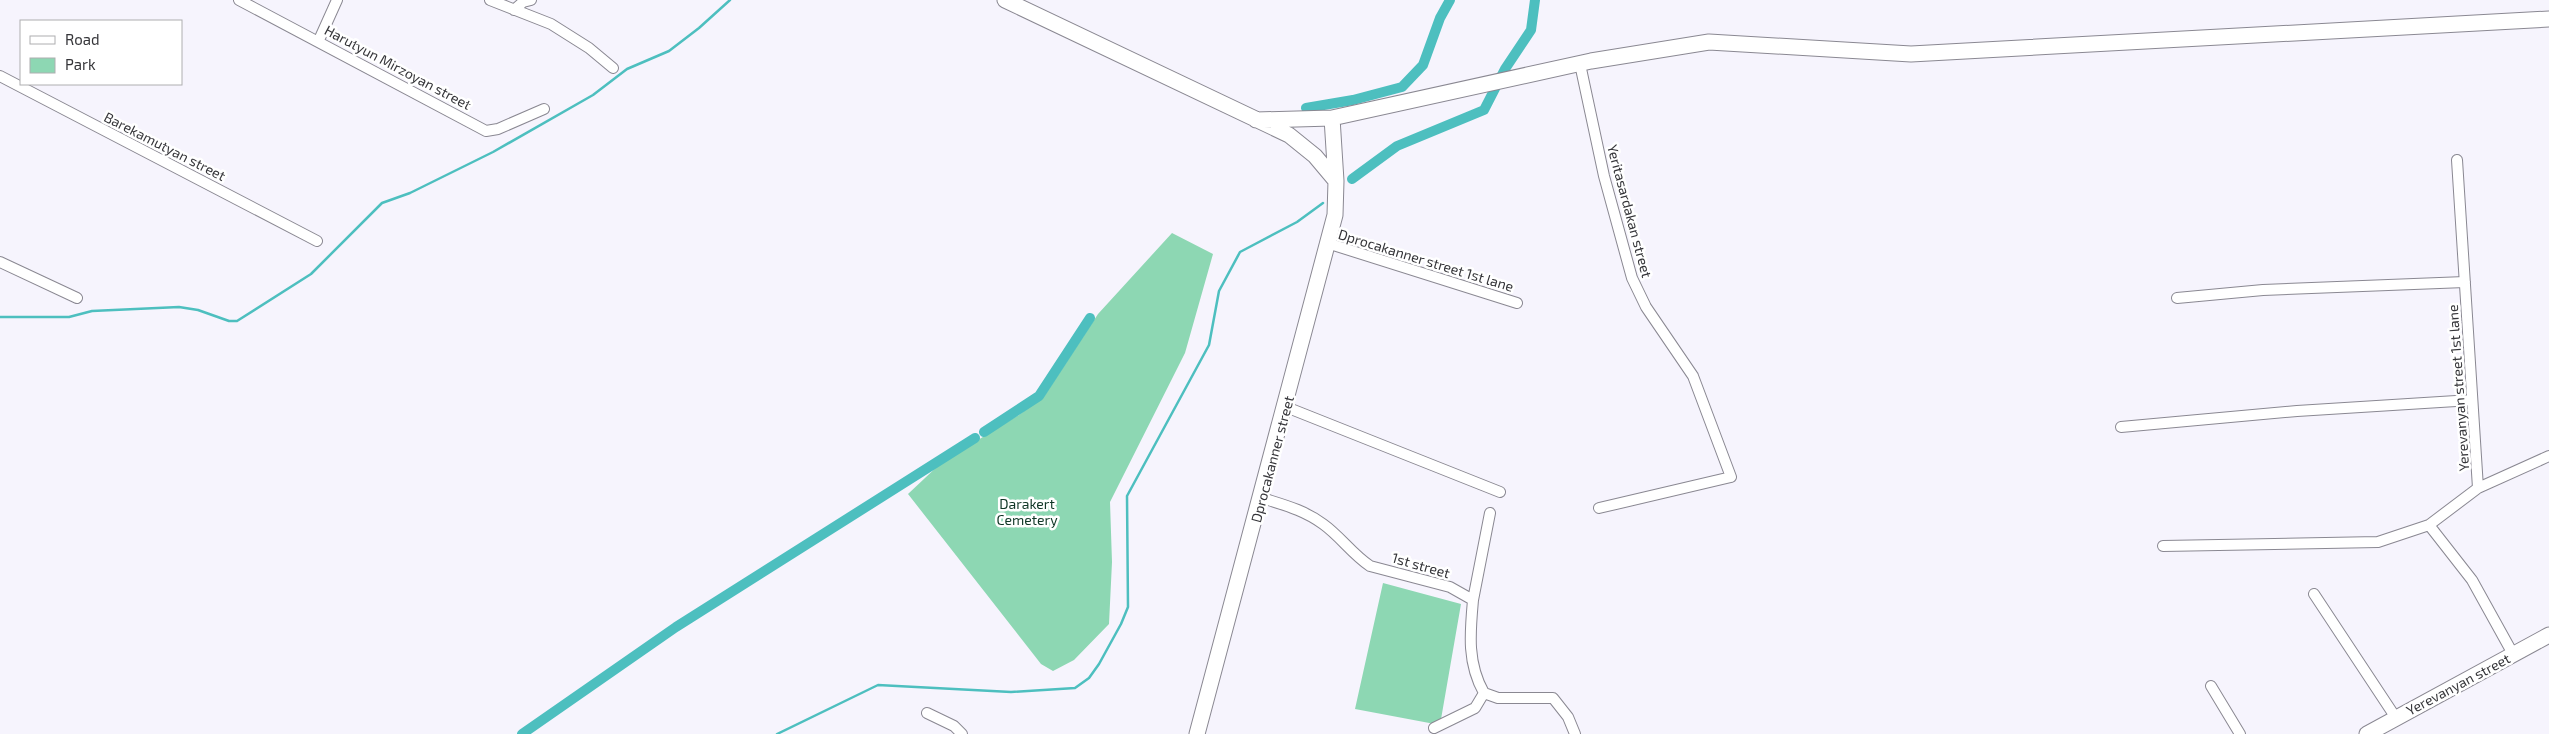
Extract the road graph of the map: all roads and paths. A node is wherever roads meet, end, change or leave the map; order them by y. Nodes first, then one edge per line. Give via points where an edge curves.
1 (239, 0) edge
2 (337, 0) edge
3 (490, 0) edge
4 (531, 0) edge
5 (1005, 0) edge
6 (514, 10) junction
7 (2549, 18) edge
8 (319, 40) junction
9 (1580, 64) junction
10 (612, 68) dead end
11 (0, 76) edge
12 (544, 109) dead end
13 (1332, 118) junction
14 (1256, 120) junction
15 (2457, 160) dead end
16 (1336, 181) junction
17 (317, 241) dead end
18 (1326, 243) junction
19 (0, 262) edge
20 (2465, 282) junction
21 (77, 298) dead end
22 (2178, 298) dead end
23 (1517, 303) dead end
24 (2472, 400) junction
25 (1286, 407) junction
26 (2121, 427) dead end
27 (2549, 456) edge
28 (2478, 488) junction
29 (1500, 492) dead end
30 (1262, 498) junction
31 (1599, 508) dead end
32 (1490, 513) dead end
33 (2429, 525) junction
34 (2163, 546) dead end
35 (2314, 594) dead end
36 (1473, 600) junction
37 (2549, 635) edge
38 (2514, 654) junction
39 (2211, 686) dead end
40 (1484, 693) junction
41 (927, 713) dead end
42 (2396, 718) junction
43 (1434, 728) dead end
44 (962, 734) edge
45 (1198, 734) edge
46 (1575, 734) edge
47 (2240, 734) edge
48 (2367, 734) edge

1 - 8 street, Harutyun Mirzoyan street
2 - 8 street
3 - 6 street
4 - 6 street
5 - 14 main road
6 - 10 street via 551,24 589,48
7 - 9 main road via 1911,54 1709,42
8 - 12 street, Harutyun Mirzoyan street via 486,131
9 - 13 main road
9 - 31 street, Yeritasardakan street via 1604,176 1632,278 1646,307 1693,376 1731,477
11 - 17 street, Barekamutyan street
13 - 14 main road
13 - 16 main road, Dprocakanner street
14 - 16 main road via 1289,135 1315,156
15 - 20 street, Yerevanyan street 1st lane
16 - 18 main road, Dprocakanner street via 1334,215
18 - 23 street, Dprocakanner street 1st lane
18 - 25 main road, Dprocakanner street
19 - 21 street
20 - 22 street via 2263,290
20 - 24 street, Yerevanyan street 1st lane
24 - 26 street
24 - 28 street, Yerevanyan street 1st lane
25 - 29 street
25 - 30 main road, Dprocakanner street
27 - 28 street
28 - 33 street, Yerevanyan street 1st lane
30 - 36 street, 1st street via 1301,510 1324,525 1370,566 1450,587
30 - 45 main road, Dprocakanner street
32 - 36 street
33 - 34 street, Yerevanyan street 1st lane via 2378,542
33 - 38 street via 2472,580
35 - 42 street
36 - 40 street via 1470,656 1475,677
37 - 38 main road, Yerevanyan street
38 - 42 main road, Yerevanyan street
39 - 47 street
40 - 43 street via 1475,708
40 - 46 street via 1498,698 1553,698 1568,716
41 - 44 street via 954,726
42 - 48 main road, Yerevanyan street

